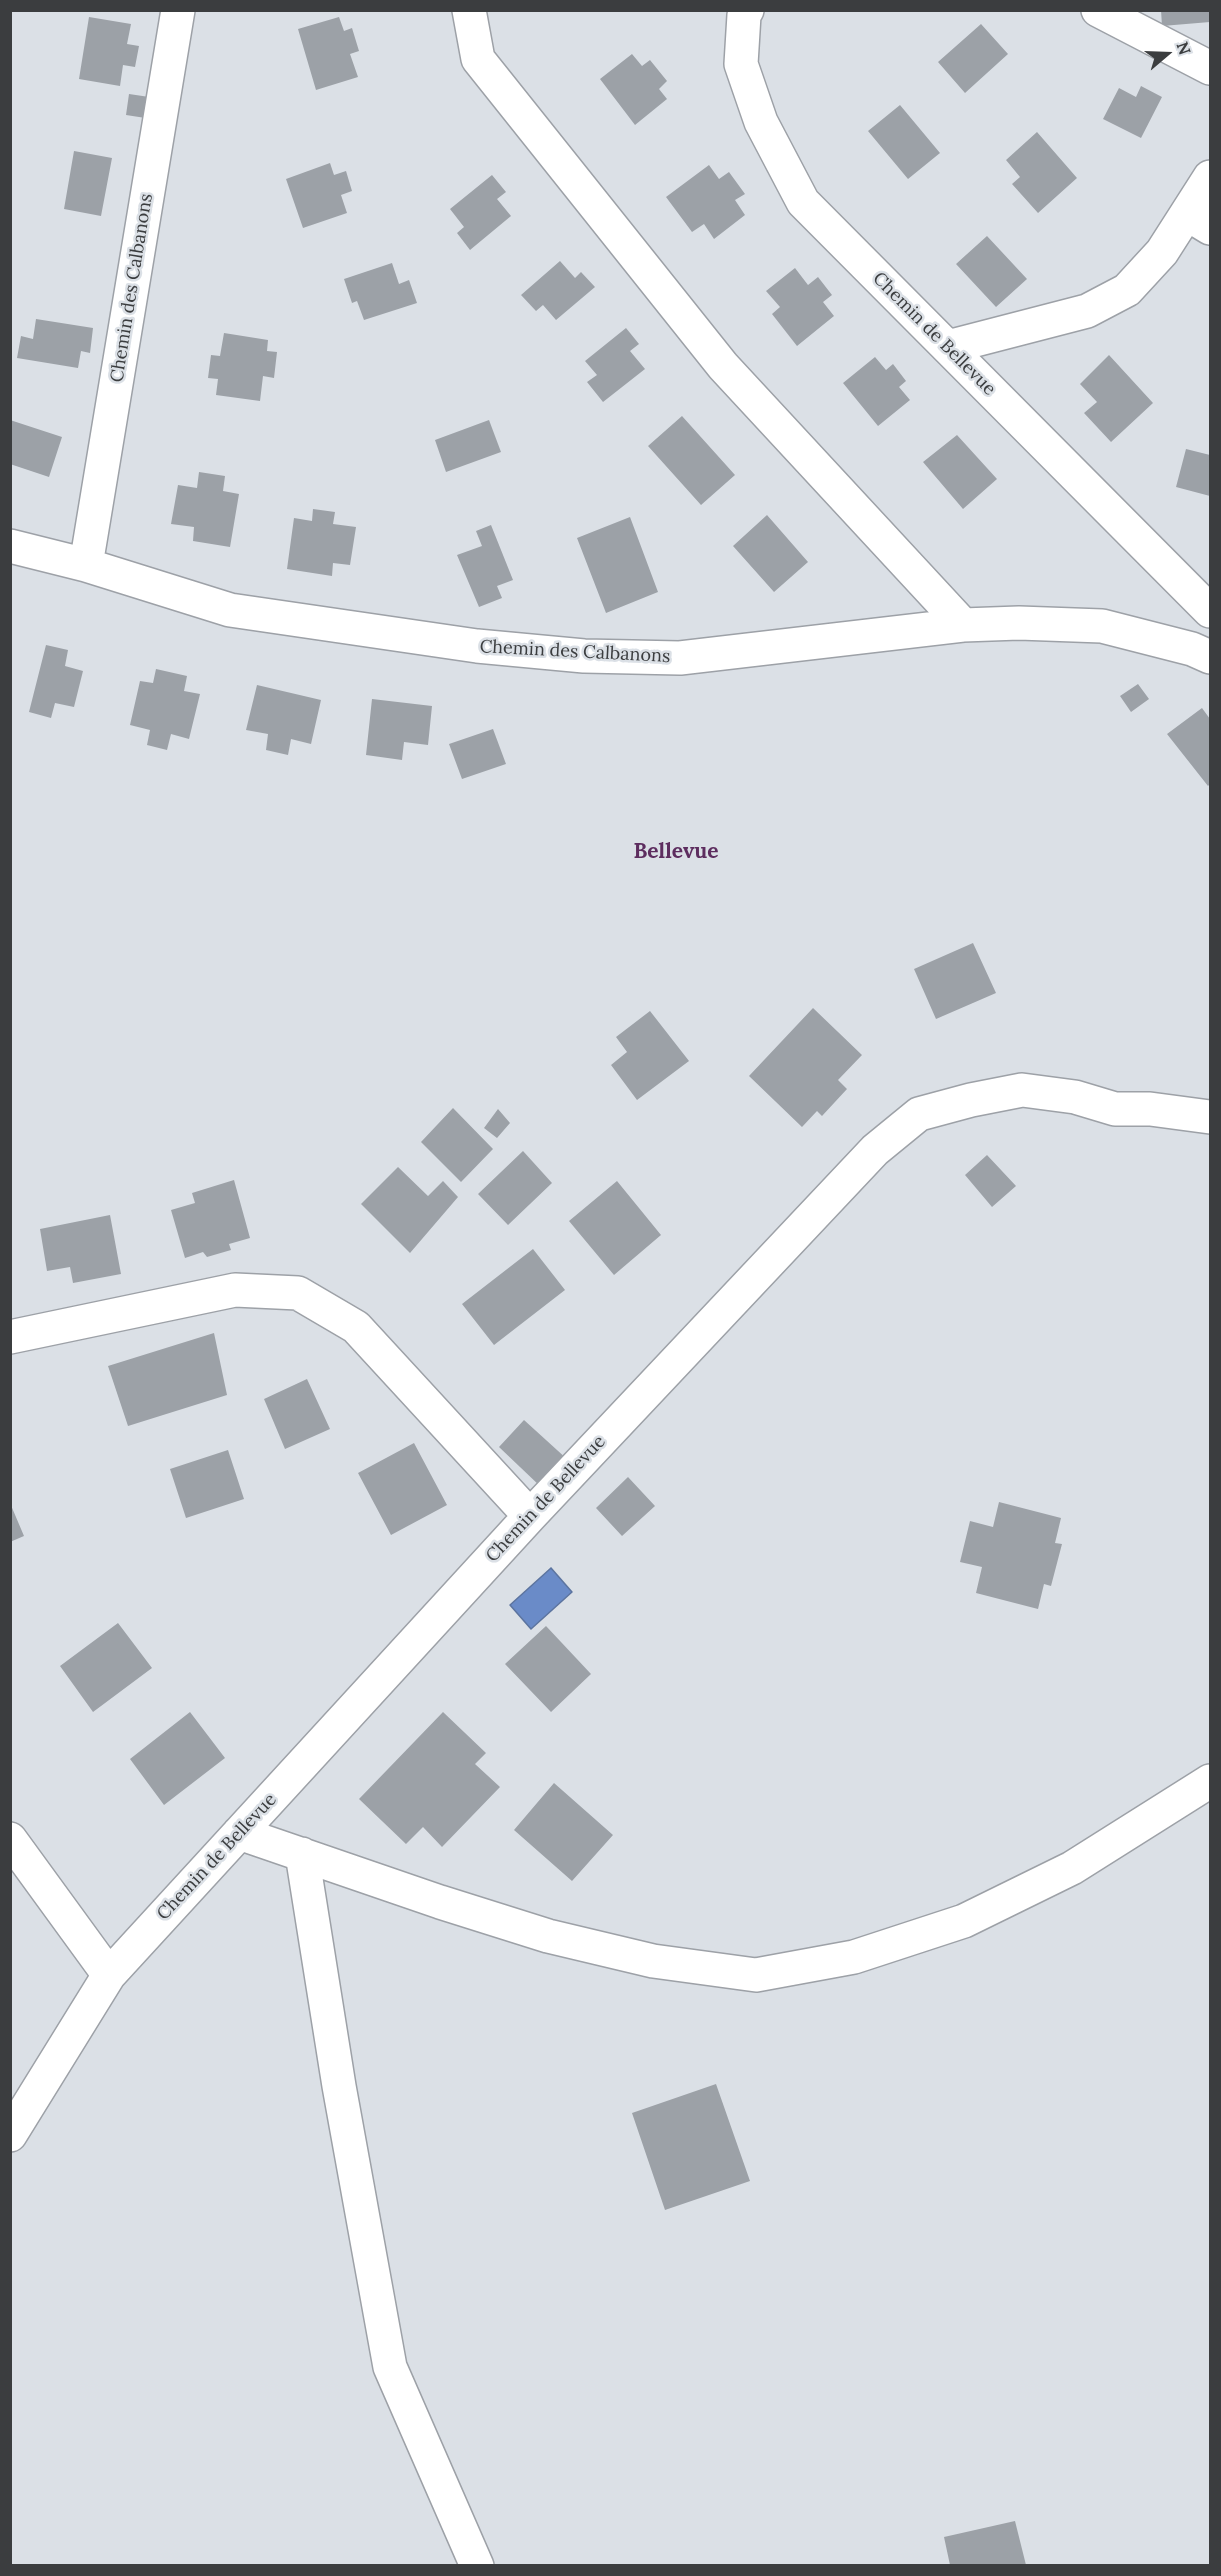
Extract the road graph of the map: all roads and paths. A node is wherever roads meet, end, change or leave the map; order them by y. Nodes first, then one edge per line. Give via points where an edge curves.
1 (178, 10) edge
2 (469, 10) edge
3 (747, 10) edge
4 (1098, 10) edge
5 (1210, 68) edge
6 (1210, 177) edge
7 (1199, 221) edge
8 (948, 347) junction
9 (10, 546) edge
10 (86, 565) junction
11 (1210, 611) edge
12 (963, 625) junction
13 (1210, 657) edge
14 (1210, 1117) edge
15 (10, 1336) edge
16 (530, 1516) junction
17 (1210, 1781) edge
18 (239, 1833) junction
19 (10, 1839) edge
20 (302, 1854) junction
21 (109, 1975) junction
22 (10, 2135) edge
23 (477, 2565) edge

1 - 10 street, Chemin des Calbanons
2 - 12 street via 478,59 716,357
3 - 8 street, Chemin de Bellevue via 741,64 761,122 802,202
4 - 5 street
6 - 7 street
7 - 8 street via 1162,252 1127,290 1088,311
8 - 11 street, Chemin de Bellevue
9 - 10 street, Chemin des Calbanons
10 - 12 street, Chemin des Calbanons via 230,610 477,646 584,656 680,658
12 - 13 street, Chemin des Calbanons via 1102,626
14 - 16 street, Chemin de Bellevue via 1115,1109 1075,1096 1022,1090 919,1114 875,1150
15 - 16 street via 235,1290 298,1293 356,1327
16 - 18 street, Chemin de Bellevue
17 - 20 street via 1072,1868 964,1921 854,1957 756,1975 653,1961 548,1936
18 - 20 street
18 - 21 street, Chemin de Bellevue
19 - 21 street
20 - 23 street via 390,2367
21 - 22 street, Chemin de Bellevue

